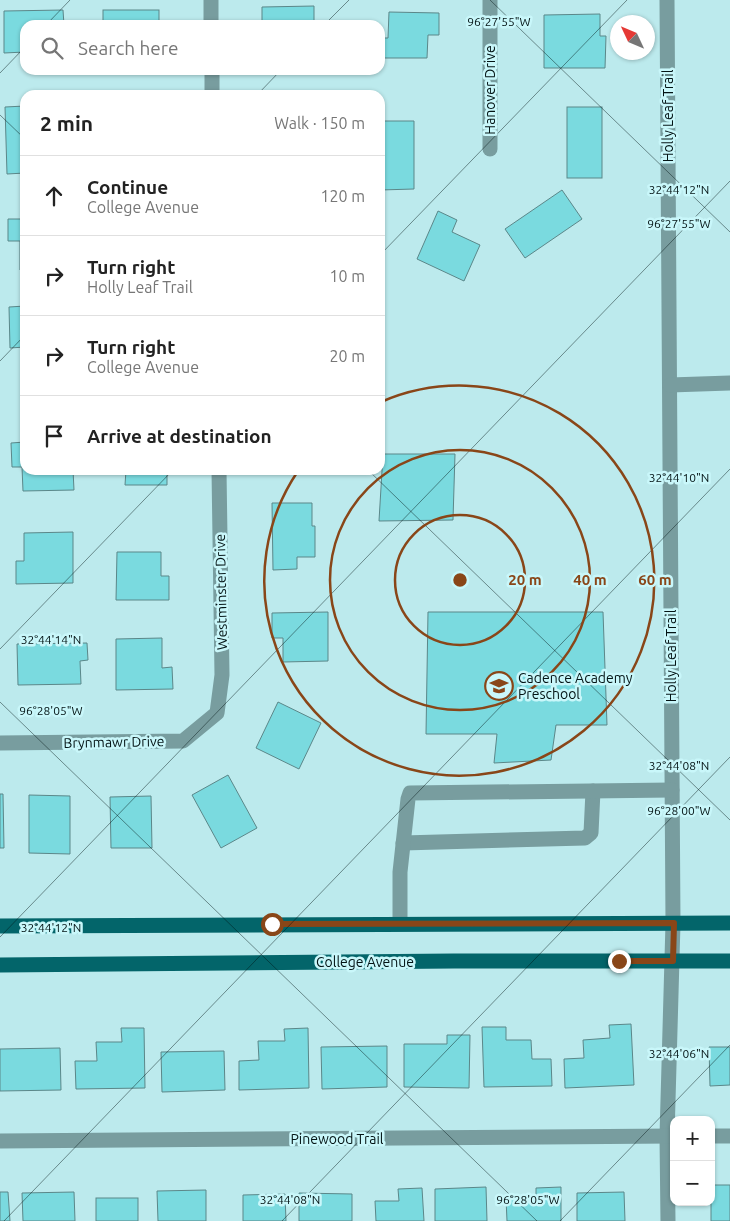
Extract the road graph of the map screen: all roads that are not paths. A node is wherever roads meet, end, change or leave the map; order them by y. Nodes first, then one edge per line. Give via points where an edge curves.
1 (211, 0) edge
2 (490, 0) edge
3 (667, 0) edge
4 (211, 20) edge
5 (212, 75) edge
6 (212, 90) edge
7 (490, 149) dead end
8 (730, 383) edge
9 (670, 385) junction
10 (219, 475) edge
11 (217, 713) joint
12 (0, 743) edge
13 (672, 790) junction
14 (592, 791) junction
15 (404, 843) junction
16 (400, 923) junction
17 (674, 923) junction
18 (730, 923) edge
19 (0, 926) edge
20 (673, 961) junction
21 (730, 961) edge
22 (0, 965) edge
23 (670, 1116) edge
24 (670, 1136) edge
25 (715, 1136) edge
26 (730, 1136) edge
27 (0, 1141) edge
28 (668, 1221) edge

1 - 4 street
2 - 7 street, Hanover Drive
3 - 9 street, Holly Leaf Trail
5 - 6 street
8 - 9 street
9 - 13 street, Holly Leaf Trail
10 - 11 street, Westminster Drive via 222,675
11 - 12 street, Brynmawr Drive via 183,741
13 - 14 street
13 - 17 street, Holly Leaf Trail
14 - 15 street via 591,833 585,838
14 - 15 street via 410,793
15 - 16 street via 400,872
16 - 17 main road
16 - 19 main road
17 - 18 main road
17 - 20 street, Holly Leaf Trail
20 - 21 main road, College Avenue
20 - 22 main road, College Avenue
20 - 23 street, Holly Leaf Trail
24 - 27 street, Pinewood Trail
24 - 28 street, Holly Leaf Trail
25 - 26 street

